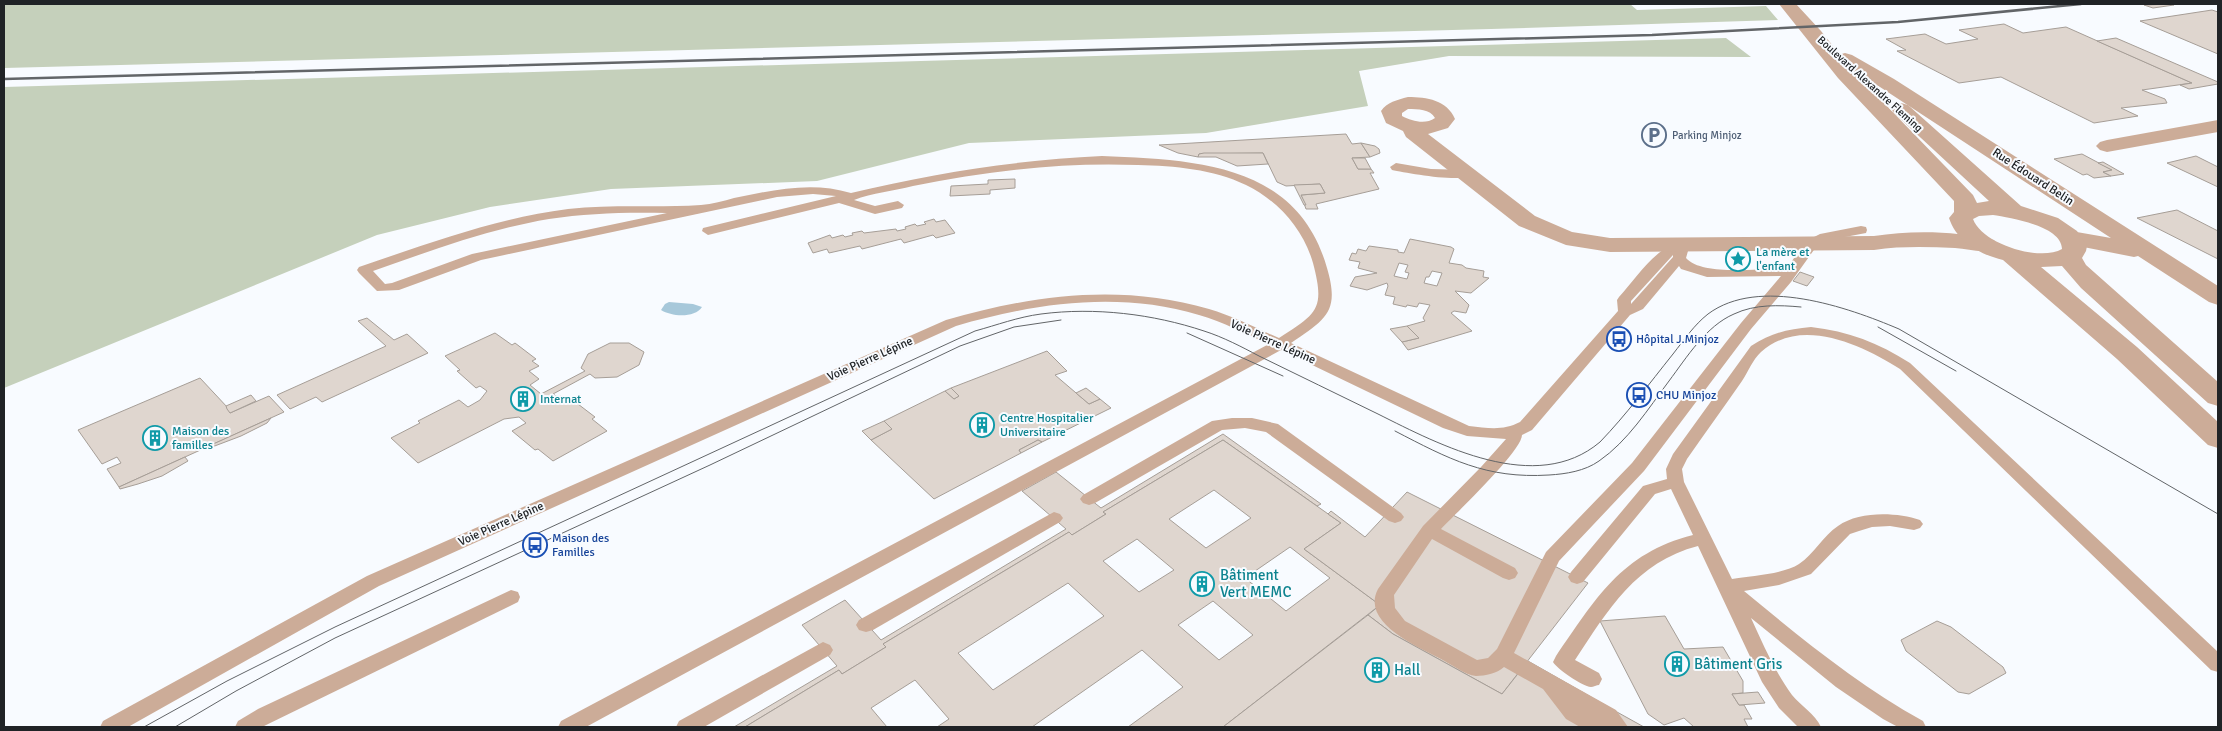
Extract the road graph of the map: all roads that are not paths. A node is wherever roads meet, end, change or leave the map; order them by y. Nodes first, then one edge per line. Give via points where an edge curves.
1 (1787, 4) edge
2 (1815, 34) junction
3 (1846, 59) junction
4 (1440, 125) junction
5 (2218, 126) edge
6 (1414, 127) junction
7 (2107, 146) dead end
8 (1396, 166) dead end
9 (1469, 174) junction
10 (844, 200) junction
11 (1503, 201) junction
12 (898, 205) dead end
13 (704, 209) junction
14 (2012, 210) junction
15 (1964, 215) junction
16 (1861, 230) junction
17 (708, 231) dead end
18 (1686, 244) junction
19 (1811, 244) junction
20 (1634, 245) junction
21 (1985, 246) junction
22 (2070, 248) junction
23 (2150, 254) junction
24 (2012, 256) junction
25 (1661, 258) junction
26 (1791, 272) junction
27 (2218, 297) edge
28 (1625, 312) junction
29 (1280, 343) junction
30 (1732, 346) junction
31 (1743, 368) junction
32 (2218, 397) edge
33 (1514, 432) junction
34 (2218, 438) edge
35 (1676, 482) junction
36 (1089, 498) dead end
37 (1395, 517) dead end
38 (1054, 518) dead end
39 (1914, 524) dead end
40 (1430, 530) junction
41 (1702, 539) junction
42 (1509, 573) dead end
43 (1577, 577) dead end
44 (1726, 587) junction
45 (511, 597) dead end
46 (779, 614) junction
47 (866, 625) dead end
48 (823, 650) dead end
49 (1502, 656) junction
50 (2218, 664) edge
51 (1592, 679) dead end
52 (1547, 682) junction
53 (110, 727) edge
54 (245, 727) edge
55 (558, 727) edge
56 (568, 727) edge
57 (686, 727) edge
58 (1598, 727) edge
59 (1618, 727) edge
60 (1810, 727) edge
61 (1916, 727) edge

1 - 2 street
2 - 3 street, Boulevard Alexandre Fleming
2 - 15 street, Boulevard Alexandre Fleming via 1845,74 1965,200
3 - 14 street, Boulevard Alexandre Fleming
3 - 23 street, Rue Édouard Belin
4 - 6 street
4 - 6 street via 1446,119 1441,110 1426,104 1408,103 1391,110 1393,118
4 - 9 street via 1446,146
5 - 7 street
6 - 9 street via 1413,133
8 - 9 lane via 1432,173
9 - 11 street
10 - 12 lane via 875,210
10 - 13 lane via 777,193
10 - 17 lane
10 - 29 lane via 978,170 1030,163 1134,160 1193,165 1227,173 1277,198 1310,239 1318,257 1325,305 1310,321
11 - 18 street via 1564,227
11 - 20 street via 1527,221 1566,238 1588,243
13 - 13 lane via 477,258 394,287 382,288 364,270 446,241 506,224 550,216 629,209
14 - 15 street via 1986,208
14 - 22 street via 2061,229
15 - 16 street via 1941,226 1919,230
15 - 21 street, Boulevard Alexandre Fleming via 1961,224 1965,231
16 - 18 street
16 - 19 lane via 1826,237
18 - 19 street
18 - 20 street
18 - 25 lane
18 - 26 lane via 1686,266 1707,273
18 - 28 lane via 1638,306
19 - 21 street via 1895,240 1957,241
19 - 26 lane
20 - 25 lane
21 - 24 street
22 - 23 street
22 - 24 street via 2045,261
22 - 32 street via 2076,268 2090,283
23 - 27 street, Rue Édouard Belin
24 - 34 street via 2127,353
25 - 28 lane via 1624,300
26 - 30 lane
28 - 33 lane via 1539,413
29 - 33 lane, Voie Pierre Lépine via 1466,431
29 - 46 lane
29 - 53 lane, Voie Pierre Lépine via 1204,312 1135,299 1031,303 987,311 951,323 373,580
30 - 31 lane via 1734,357
30 - 49 lane via 1638,467 1552,558
31 - 35 lane via 1679,458 1674,469
31 - 50 lane via 1754,351 1766,342 1777,336 1802,332 1843,337 1889,355 1905,366
33 - 40 lane via 1514,440 1496,462
35 - 41 lane
35 - 43 lane via 1648,490
36 - 37 lane via 1218,425 1238,421 1272,428
38 - 47 lane
39 - 44 lane via 1890,520 1854,526 1844,530 1805,569 1779,578
40 - 42 lane
40 - 49 lane via 1385,594 1386,610 1398,626 1475,668 1494,665
41 - 44 lane
41 - 51 lane via 1684,542 1644,561 1617,585 1563,662
44 - 60 lane via 1769,676 1786,702
44 - 61 lane via 1826,670
45 - 54 lane
46 - 55 lane
46 - 56 lane
48 - 57 lane
49 - 52 lane
52 - 58 lane via 1573,713
52 - 59 lane via 1609,716

